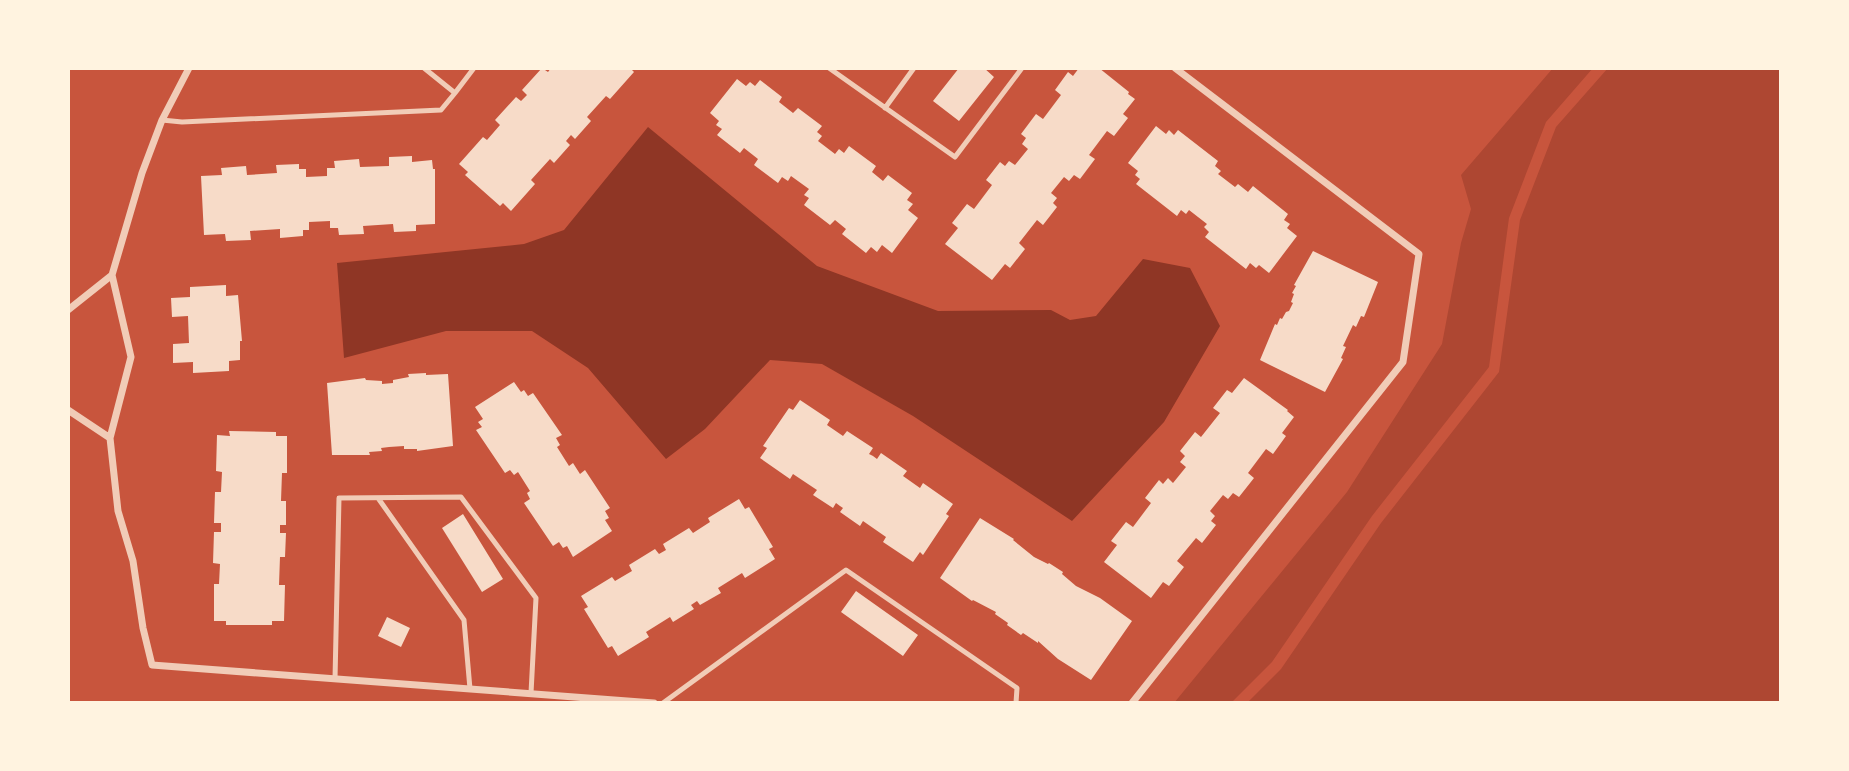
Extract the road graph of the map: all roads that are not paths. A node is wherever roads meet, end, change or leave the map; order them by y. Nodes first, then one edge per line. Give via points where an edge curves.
1 (189, 68) edge
2 (424, 68) edge
3 (474, 68) edge
4 (829, 68) edge
5 (914, 68) edge
6 (1022, 68) edge
7 (1175, 68) edge
8 (455, 93) junction
9 (885, 108) junction
10 (162, 120) junction
11 (112, 275) junction
12 (68, 310) edge
13 (68, 410) edge
14 (110, 439) junction
15 (378, 498) junction
16 (335, 679) junction
17 (470, 689) junction
18 (531, 693) junction
19 (654, 703) edge
20 (663, 703) edge
21 (1016, 703) edge
22 (1132, 703) edge

1 - 10 street
2 - 8 lane
3 - 8 lane
4 - 9 lane
5 - 9 lane
6 - 9 lane via 955,157
7 - 22 street via 1419,254 1403,362
8 - 10 lane via 441,110
10 - 11 street
11 - 12 street
11 - 14 street via 131,357
13 - 14 street
14 - 16 street via 118,511 133,561 152,665
15 - 16 lane via 340,498
15 - 17 lane via 464,620
15 - 18 lane via 461,497 536,598
16 - 17 street
17 - 18 street
18 - 19 street
20 - 21 lane via 846,570 1017,688

